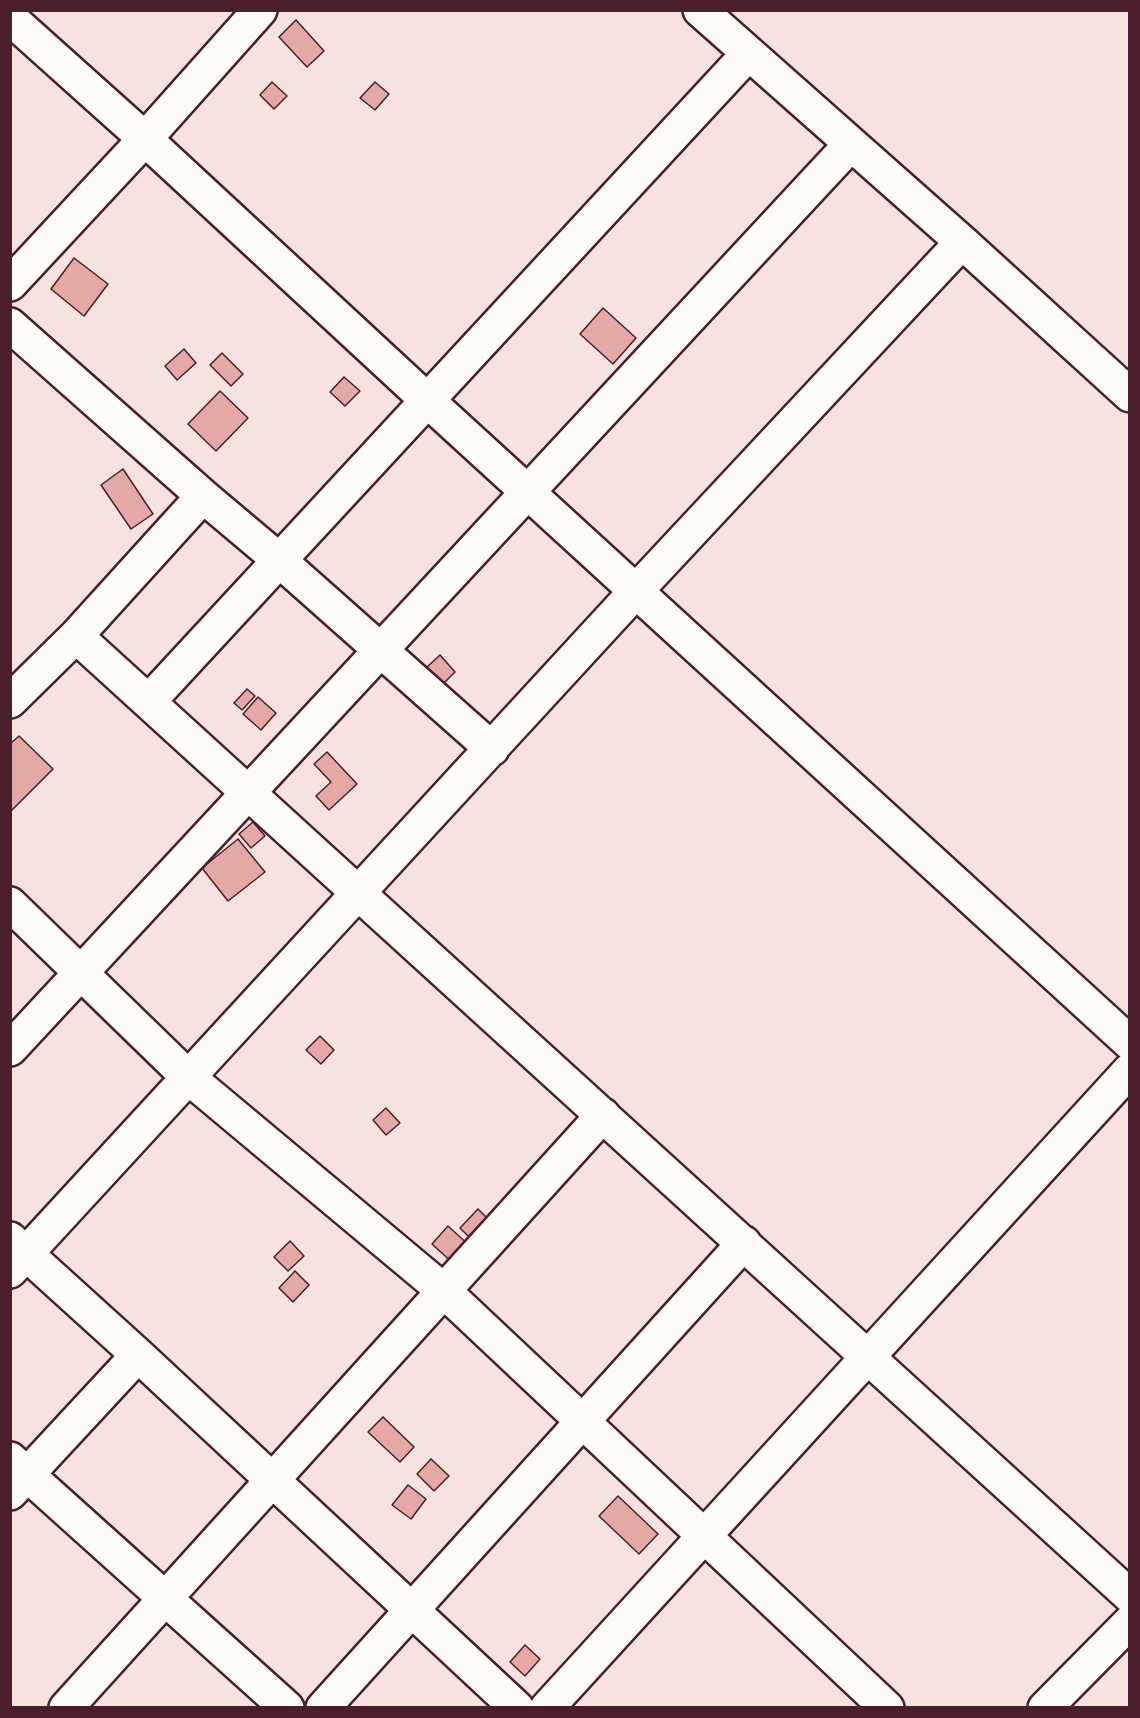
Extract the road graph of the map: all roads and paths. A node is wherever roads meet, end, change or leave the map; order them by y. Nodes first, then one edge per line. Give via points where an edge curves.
1 (260, 10) edge
2 (700, 10) edge
3 (10, 18) edge
4 (748, 54) junction
5 (145, 139) junction
6 (851, 144) junction
7 (962, 242) junction
8 (11, 282) edge
9 (10, 325) edge
10 (1130, 395) edge
11 (428, 401) junction
12 (529, 492) junction
13 (203, 496) junction
14 (279, 560) junction
15 (636, 591) junction
16 (76, 636) junction
17 (382, 650) junction
18 (10, 701) edge
19 (149, 701) junction
20 (492, 749) junction
21 (249, 793) junction
22 (359, 893) junction
23 (10, 904) edge
24 (82, 972) junction
25 (1130, 1043) edge
26 (10, 1049) edge
27 (1130, 1070) edge
28 (188, 1077) junction
29 (603, 1115) junction
30 (744, 1243) junction
31 (16, 1254) edge
32 (444, 1292) junction
33 (138, 1355) junction
34 (868, 1357) junction
35 (583, 1421) junction
36 (16, 1476) edge
37 (272, 1481) junction
38 (705, 1535) junction
39 (1130, 1596) edge
40 (165, 1598) junction
41 (412, 1609) junction
42 (1130, 1622) edge
43 (66, 1707) edge
44 (287, 1707) edge
45 (323, 1707) edge
46 (517, 1707) edge
47 (547, 1707) edge
48 (887, 1707) edge
49 (1045, 1707) edge

1 - 5 street
2 - 4 street
3 - 5 street
4 - 6 street
4 - 11 street
5 - 8 street
5 - 11 street
6 - 7 street
6 - 12 street
7 - 10 street
7 - 15 street
9 - 13 street
11 - 12 street
11 - 14 street
12 - 15 street
12 - 17 street
13 - 14 street
13 - 16 street
14 - 17 street
14 - 19 street
15 - 20 street
15 - 25 street
16 - 18 street
16 - 19 street
17 - 20 street
17 - 21 street
19 - 21 street
20 - 22 street
21 - 22 street
21 - 24 street
22 - 28 street
22 - 29 street
23 - 24 street
24 - 26 street
24 - 28 street
27 - 34 street
28 - 31 street
28 - 32 street
29 - 30 street
29 - 32 street
30 - 34 street
30 - 35 street
31 - 33 street
32 - 35 street
32 - 37 street
33 - 36 street
33 - 37 street
34 - 38 street
34 - 39 street
35 - 38 street
35 - 41 street
36 - 40 street
37 - 40 street
37 - 41 street
38 - 47 street
38 - 48 street
40 - 43 street
40 - 44 street
41 - 45 street
41 - 46 street
42 - 49 street

